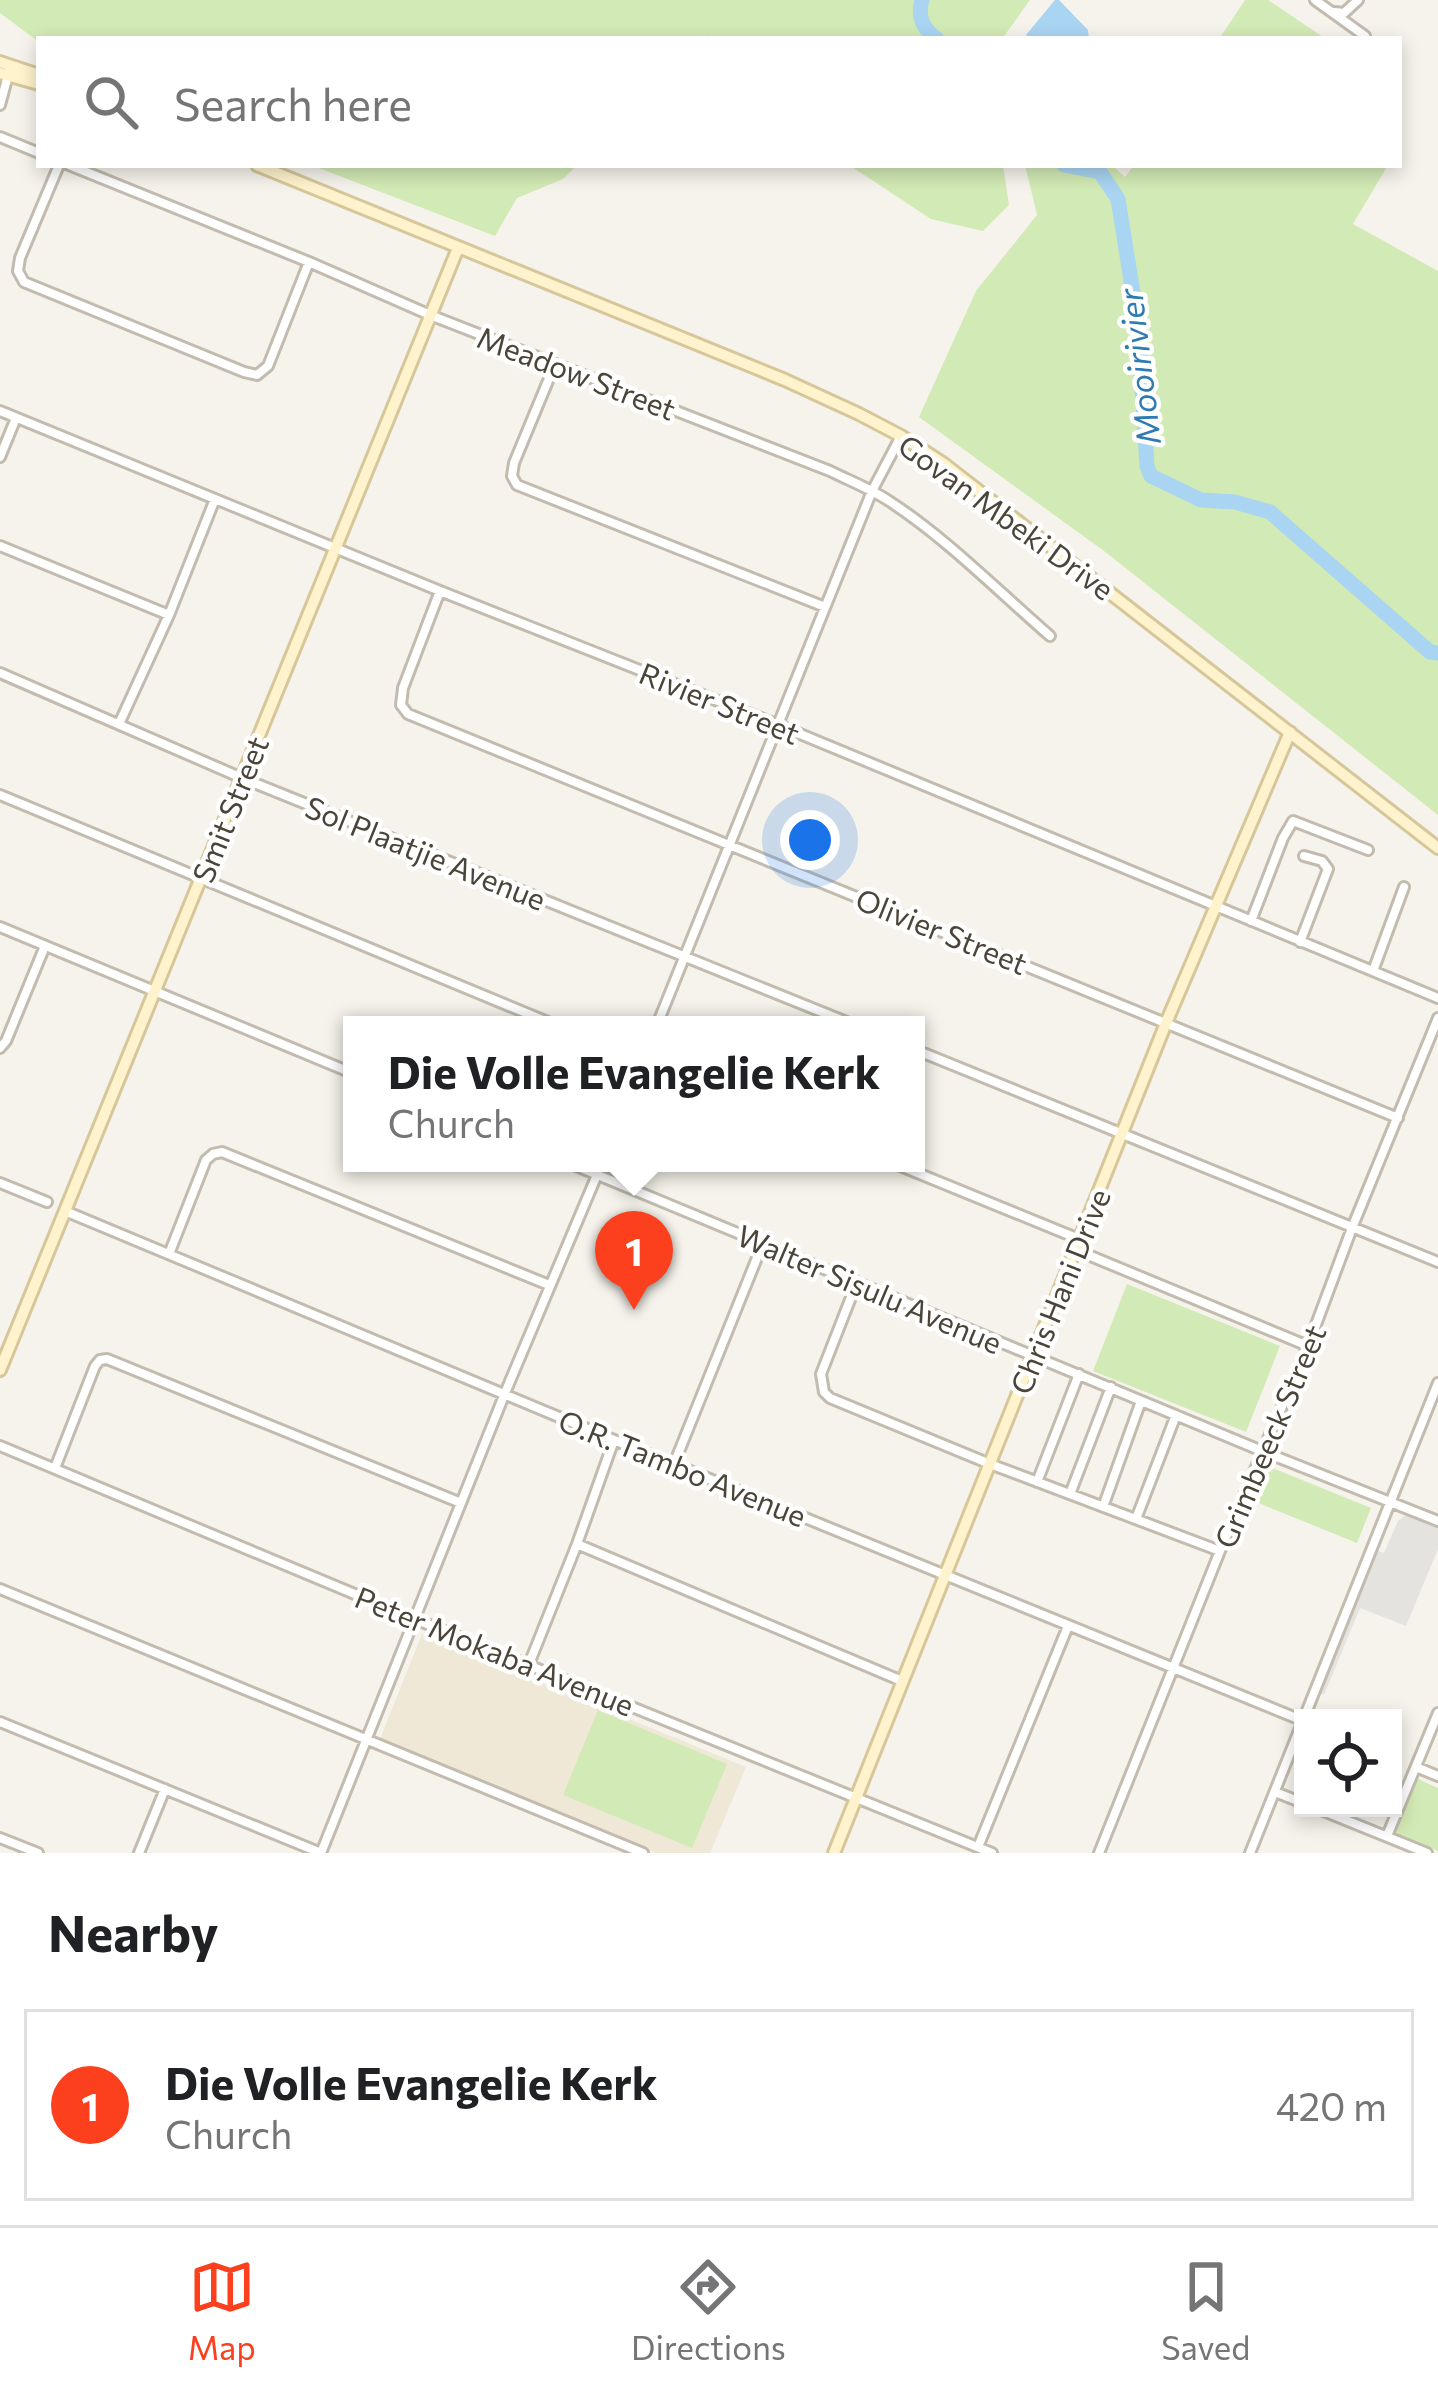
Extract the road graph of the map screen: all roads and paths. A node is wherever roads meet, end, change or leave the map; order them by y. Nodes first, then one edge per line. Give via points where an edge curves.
1 (1315, 0) edge
2 (1358, 0) edge
3 (1329, 10) junction
4 (1365, 35) dead end
5 (5, 69) edge
6 (36, 79) edge
7 (0, 105) edge
8 (0, 136) edge
9 (36, 152) edge
10 (58, 168) edge
11 (76, 168) edge
12 (264, 168) edge
13 (458, 248) junction
14 (309, 262) junction
15 (430, 315) junction
16 (555, 364) junction
17 (0, 411) edge
18 (16, 418) junction
19 (901, 436) junction
20 (0, 457) edge
21 (872, 491) junction
22 (215, 499) junction
23 (0, 545) edge
24 (334, 548) junction
25 (440, 591) junction
26 (825, 607) junction
27 (169, 615) junction
28 (1050, 635) dead end
29 (0, 673) edge
30 (119, 724) junction
31 (776, 724) junction
32 (1290, 732) junction
33 (242, 778) junction
34 (0, 795) edge
35 (729, 843) junction
36 (1438, 848) edge
37 (1368, 850) dead end
38 (1304, 856) dead end
39 (202, 879) junction
40 (1404, 887) dead end
41 (1215, 906) junction
42 (1251, 921) junction
43 (0, 927) edge
44 (1300, 942) junction
45 (45, 946) junction
46 (684, 956) junction
47 (1373, 971) junction
48 (156, 992) junction
49 (1438, 998) edge
50 (533, 1016) edge
51 (661, 1016) edge
52 (832, 1016) edge
53 (1438, 1018) edge
54 (1166, 1023) junction
55 (0, 1048) edge
56 (925, 1054) edge
57 (343, 1069) edge
58 (1398, 1118) junction
59 (1122, 1134) junction
60 (592, 1172) edge
61 (912, 1172) edge
62 (597, 1174) junction
63 (0, 1183) edge
64 (47, 1202) dead end
65 (65, 1210) junction
66 (1352, 1228) junction
67 (763, 1243) junction
68 (1077, 1245) junction
69 (169, 1254) junction
70 (1438, 1262) edge
71 (857, 1282) junction
72 (550, 1285) junction
73 (1308, 1346) junction
74 (1034, 1355) junction
75 (0, 1370) edge
76 (1079, 1374) junction
77 (1438, 1383) edge
78 (1111, 1388) junction
79 (505, 1393) junction
80 (1142, 1400) junction
81 (1176, 1415) junction
82 (614, 1439) junction
83 (0, 1446) edge
84 (1262, 1451) junction
85 (674, 1464) junction
86 (990, 1464) junction
87 (55, 1468) junction
88 (1037, 1482) junction
89 (1070, 1495) junction
90 (1392, 1502) junction
91 (461, 1503) junction
92 (1103, 1507) junction
93 (1136, 1519) junction
94 (1438, 1520) edge
95 (577, 1544) junction
96 (1220, 1551) junction
97 (946, 1574) junction
98 (0, 1589) edge
99 (415, 1618) junction
100 (1068, 1626) junction
101 (529, 1664) junction
102 (1173, 1668) junction
103 (903, 1682) junction
104 (1306, 1709) edge
105 (1438, 1713) edge
106 (1294, 1717) edge
107 (0, 1723) edge
108 (367, 1740) junction
109 (1294, 1747) edge
110 (1416, 1767) junction
111 (1438, 1776) edge
112 (166, 1789) junction
113 (1275, 1792) junction
114 (856, 1798) junction
115 (1294, 1799) edge
116 (1338, 1817) edge
117 (1387, 1837) junction
118 (0, 1838) edge
119 (977, 1847) junction
120 (38, 1853) edge
121 (139, 1853) edge
122 (321, 1853) edge
123 (643, 1853) edge
124 (834, 1853) edge
125 (992, 1853) edge
126 (1099, 1853) edge
127 (1250, 1853) edge
128 (1426, 1853) edge

1 - 3 street
2 - 3 street via 1344,13
3 - 4 street
5 - 6 street
5 - 7 street
8 - 9 street
10 - 14 street via 20,257 24,283 227,365 252,374 268,366
11 - 14 street, Meadow Street
12 - 13 street, Govan Mbeki Drive
13 - 15 street, Smit Street
13 - 19 street, Govan Mbeki Drive via 785,380
14 - 15 street, Meadow Street
15 - 16 street, Meadow Street
15 - 24 street, Smit Street
16 - 21 street, Meadow Street
16 - 26 street via 514,463 517,485
17 - 18 street, Rivier Street
18 - 20 street
18 - 22 street, Rivier Street
19 - 21 street
19 - 32 street, Govan Mbeki Drive
21 - 26 street
21 - 28 street, Meadow Street
22 - 24 street, Rivier Street
22 - 27 street
23 - 27 street
24 - 25 street, Rivier Street
24 - 33 street, Smit Street
25 - 31 street, Rivier Street
25 - 35 street, Olivier Street via 403,688 403,711
26 - 31 street
27 - 30 street
29 - 30 street, Sol Plaatjie Avenue
30 - 33 street, Sol Plaatjie Avenue
31 - 35 street
31 - 41 street, Rivier Street
32 - 36 street, Govan Mbeki Drive
32 - 41 street, Chris Hani Drive
33 - 39 street, Smit Street
33 - 46 street, Sol Plaatjie Avenue
34 - 39 street
35 - 46 street
35 - 54 street, Olivier Street
37 - 42 street via 1293,821
38 - 44 street via 1328,868
39 - 48 street, Smit Street
39 - 50 street
40 - 47 street
41 - 42 street, Rivier Street
41 - 54 street, Chris Hani Drive
42 - 44 street, Rivier Street
43 - 45 street
44 - 47 street, Rivier Street
45 - 48 street
45 - 55 street
46 - 51 street
46 - 52 street, Sol Plaatjie Avenue
47 - 49 street, Rivier Street
48 - 57 street
48 - 65 street, Smit Street
53 - 58 street, Grimbeeck Street
54 - 58 street, Olivier Street
54 - 59 street, Chris Hani Drive
56 - 59 street
58 - 66 street, Grimbeeck Street
59 - 66 street
59 - 68 street, Chris Hani Drive
60 - 62 street, Walter Sisulu Avenue
61 - 68 street
62 - 67 street, Walter Sisulu Avenue
62 - 72 street
63 - 64 street
65 - 69 street, O.R. Tambo Avenue
65 - 75 street, Smit Street
66 - 70 street
66 - 73 street, Grimbeeck Street
67 - 71 street, Walter Sisulu Avenue
67 - 85 street
68 - 73 street
68 - 74 street, Chris Hani Drive
69 - 72 street via 206,1160 222,1152
69 - 79 street, O.R. Tambo Avenue
71 - 74 street, Walter Sisulu Avenue
71 - 86 street via 821,1374 824,1392
72 - 79 street
73 - 84 street, Grimbeeck Street
74 - 76 street, Walter Sisulu Avenue
74 - 86 street, Chris Hani Drive
76 - 78 street, Walter Sisulu Avenue
76 - 88 street
77 - 90 street
78 - 80 street, Walter Sisulu Avenue
78 - 89 street
79 - 82 street, O.R. Tambo Avenue
79 - 91 street
80 - 81 street, Walter Sisulu Avenue
80 - 92 street
81 - 84 street, Walter Sisulu Avenue
81 - 93 street
82 - 85 street, O.R. Tambo Avenue
82 - 95 street
83 - 87 street, Peter Mokaba Avenue
84 - 90 street, Walter Sisulu Avenue
84 - 96 street, Grimbeeck Street
85 - 97 street, O.R. Tambo Avenue
86 - 88 street
86 - 97 street, Chris Hani Drive
87 - 91 street via 95,1366 107,1359
87 - 99 street, Peter Mokaba Avenue
88 - 89 street
89 - 92 street
90 - 94 street, Walter Sisulu Avenue
90 - 104 street
91 - 99 street
92 - 93 street
93 - 96 street
95 - 101 street
95 - 103 street
96 - 102 street, Grimbeeck Street
97 - 100 street, O.R. Tambo Avenue
97 - 103 street, Chris Hani Drive
98 - 108 street
99 - 101 street, Peter Mokaba Avenue
99 - 108 street
100 - 102 street, O.R. Tambo Avenue
100 - 119 street
101 - 114 street, Peter Mokaba Avenue
102 - 106 street, O.R. Tambo Avenue
102 - 126 street, Grimbeeck Street
103 - 114 street, Chris Hani Drive
105 - 110 street
107 - 112 street
108 - 122 street
108 - 123 street
109 - 113 street
110 - 111 street
110 - 117 street
112 - 121 street
112 - 122 street
113 - 115 street
113 - 127 street
114 - 119 street, Peter Mokaba Avenue
114 - 124 street, Chris Hani Drive
116 - 117 street
117 - 128 street
118 - 120 street
119 - 125 street, Peter Mokaba Avenue

